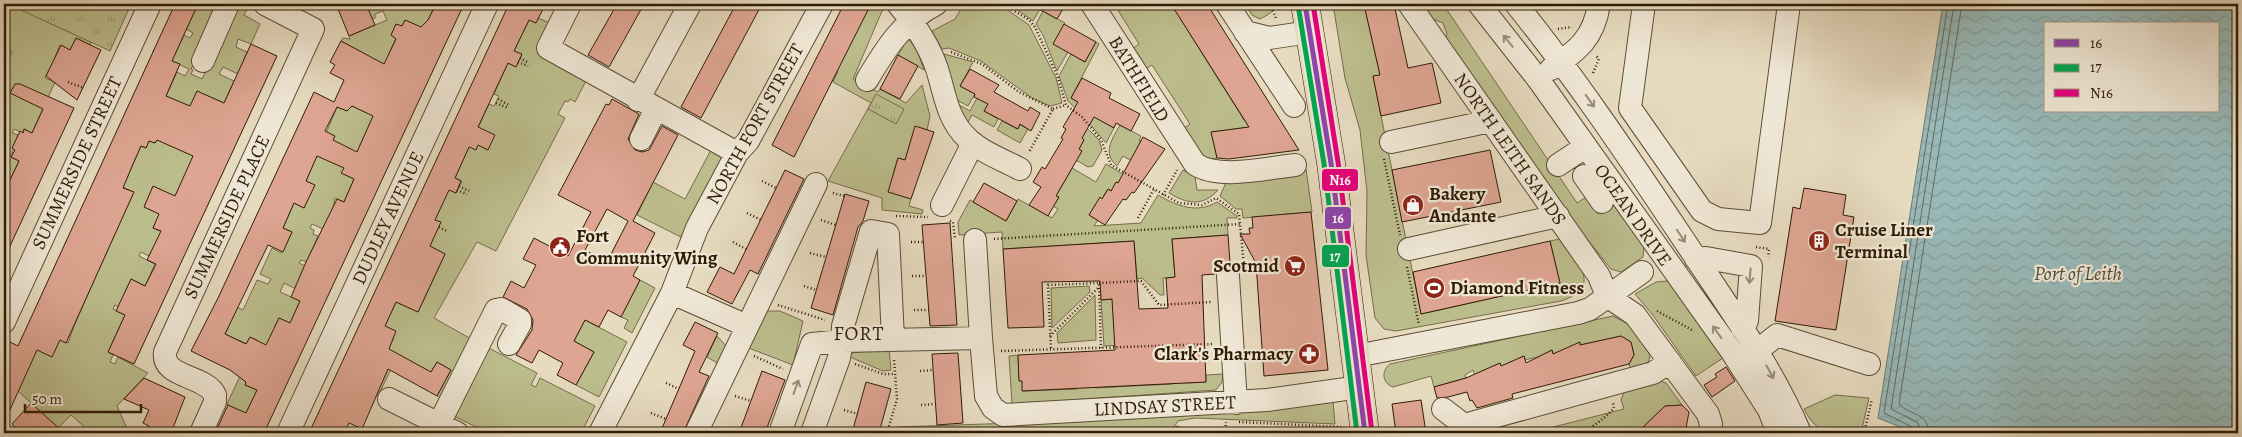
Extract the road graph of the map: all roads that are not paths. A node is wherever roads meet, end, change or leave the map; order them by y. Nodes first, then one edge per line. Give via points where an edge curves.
1 (150, 4) edge
2 (228, 4) edge
3 (266, 4) edge
4 (487, 4) edge
5 (570, 4) edge
6 (690, 4) edge
7 (822, 4) edge
8 (936, 4) edge
9 (1092, 4) edge
10 (1227, 4) edge
11 (1305, 4) edge
12 (1409, 4) edge
13 (1478, 4) edge
14 (1516, 4) edge
15 (1600, 4) edge
16 (1644, 4) edge
17 (1790, 4) edge
18 (904, 12) edge
19 (1245, 32) junction
20 (1310, 32) junction
21 (203, 61) dead end
22 (1562, 61) junction
23 (1538, 79) junction
24 (867, 80) dead end
25 (647, 104) junction
26 (1294, 106) dead end
27 (1491, 121) junction
28 (641, 139) dead end
29 (1391, 142) road end
30 (972, 143) junction
31 (1585, 147) junction
32 (737, 153) junction
33 (1295, 165) dead end
34 (1558, 165) dead end
35 (1020, 169) road end
36 (1584, 176) dead end
37 (822, 188) road end
38 (1603, 201) junction
39 (942, 204) road end
40 (1558, 216) junction
41 (976, 240) road end
42 (1405, 249) road end
43 (1696, 259) junction
44 (1642, 272) dead end
45 (1228, 276) road end
46 (672, 293) junction
47 (1607, 296) junction
48 (4, 322) edge
49 (748, 326) junction
50 (1742, 328) junction
51 (893, 339) junction
52 (841, 342) junction
53 (509, 344) dead end
54 (981, 345) junction
55 (1757, 351) junction
56 (1356, 356) junction
57 (1670, 362) junction
58 (1869, 364) dead end
59 (1360, 387) junction
60 (389, 399) dead end
61 (1442, 409) dead end
62 (1236, 412) junction
63 (448, 429) edge
64 (1461, 429) edge
65 (1365, 430) edge
66 (201, 433) edge
67 (288, 433) edge
68 (600, 433) edge
69 (696, 433) edge
70 (780, 433) edge
71 (812, 433) edge
72 (1710, 433) edge
73 (1778, 433) edge
74 (1800, 433) edge

1 - 48 street, SUMMERSIDE STREET
2 - 21 street
3 - 66 street, SUMMERSIDE PLACE via 313,29 165,352 169,366 208,386 214,393 215,402
4 - 67 street, DUDLEY AVENUE
5 - 25 street via 548,48
6 - 25 street
7 - 32 street, NORTH FORT STREET via 748,141
8 - 18 street
9 - 33 street, BATHFIELD via 1195,164 1211,172
10 - 19 street
11 - 20 main road
12 - 27 street, NORTH LEITH SANDS
23 -> 13 street, OCEAN DRIVE
14 - 22 street, OCEAN DRIVE
15 - 22 street via 1585,43
16 - 17 street via 1630,108 1702,211 1718,219 1760,223
18 - 24 street
18 - 30 street via 929,50 951,118
19 - 20 street via 1269,38
19 - 26 street
20 - 56 main road
22 - 23 street
22 -> 43 street, OCEAN DRIVE
23 - 31 street, OCEAN DRIVE
25 - 28 street
25 - 32 street
27 - 29 street
27 - 40 street, NORTH LEITH SANDS
30 - 35 street
30 - 39 street
31 - 34 street
31 - 38 street, OCEAN DRIVE
32 - 46 street, NORTH FORT STREET via 692,237
36 - 38 street
37 - 49 street
73 -> 38 street, OCEAN DRIVE via 1769,410 1732,352
40 - 42 street
40 - 47 street, NORTH LEITH SANDS via 1599,276
41 - 54 street, LINDSAY STREET
43 - 50 street, OCEAN DRIVE
43 -> 50 street via 1751,266 1747,321
44 - 47 street
45 - 62 street
46 - 49 street
46 - 68 street, NORTH FORT STREET
47 - 56 street via 1590,309 1578,313
47 - 57 street via 1631,311
49 - 69 street
50 - 55 street, OCEAN DRIVE
51 - 52 street
51 - 52 street via 888,234 871,231
51 - 54 street
70 -> 52 street via 812,344
52 - 71 street
53 - 63 street via 520,320 501,309 496,310
54 - 62 street, LINDSAY STREET via 986,396 993,408 1003,415
55 - 58 street via 1777,335
55 -> 74 street, OCEAN DRIVE via 1784,397
56 - 59 main road
57 - 64 street via 1653,373 1540,409
57 - 72 street via 1708,414
59 - 62 street, LINDSAY STREET
59 - 65 main road
60 - 63 street
61 - 64 street

